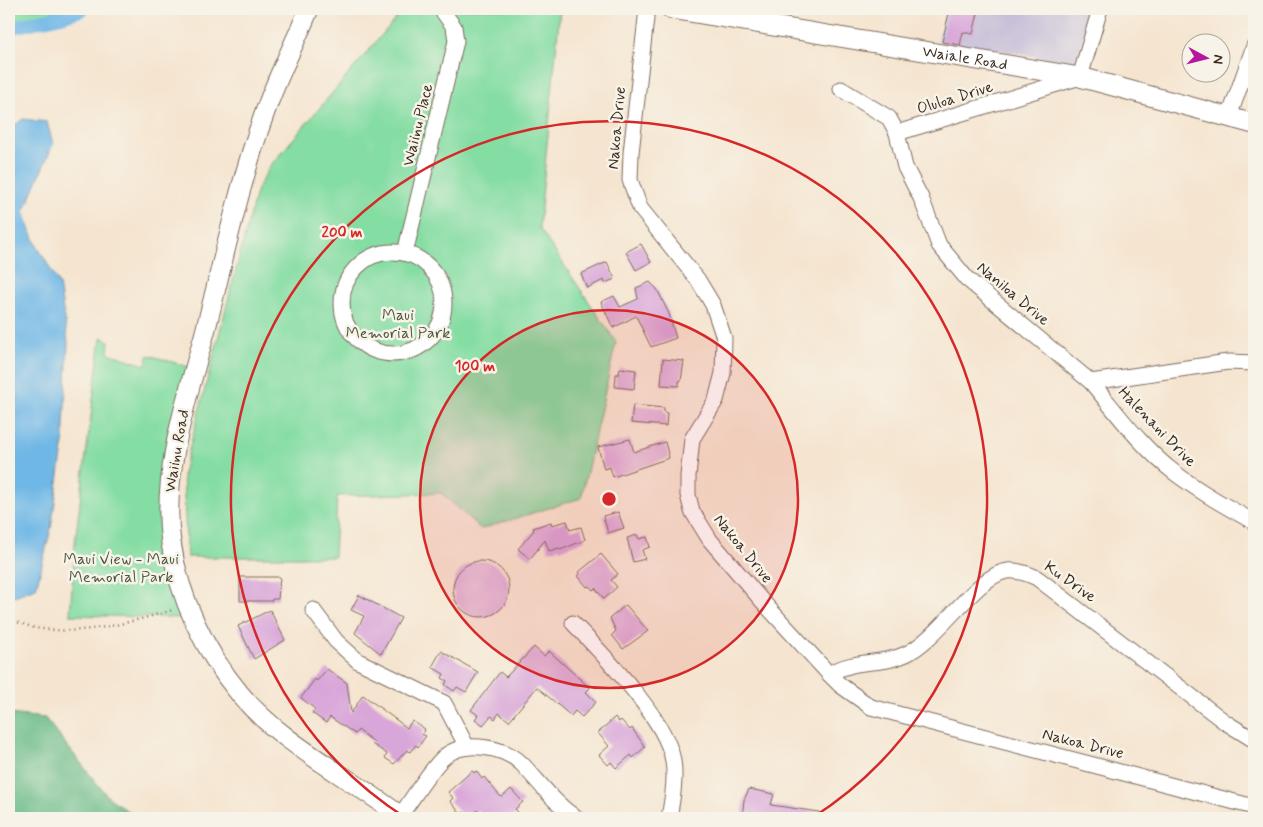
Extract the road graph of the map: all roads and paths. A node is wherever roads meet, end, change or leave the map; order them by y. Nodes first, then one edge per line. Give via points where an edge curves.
1 (310, 9) edge
2 (441, 9) edge
3 (647, 9) edge
4 (671, 9) edge
5 (1100, 9) edge
6 (1254, 46) edge
7 (1080, 77) junction
8 (841, 90) dead end
9 (1229, 116) junction
10 (1254, 124) edge
11 (897, 133) junction
12 (405, 253) junction
13 (1254, 363) edge
14 (1091, 382) junction
15 (1254, 522) edge
16 (189, 606) junction
17 (313, 610) dead end
18 (9, 619) edge
19 (573, 623) dead end
20 (829, 674) junction
21 (1254, 740) edge
22 (467, 747) junction
23 (1254, 807) edge
24 (402, 817) edge
25 (576, 818) edge
26 (669, 818) edge

1 - 16 street, Waiinu Road via 265,109 241,186 181,422 169,507 171,542
2 - 12 street, Waiinu Place via 454,27 456,41
3 - 20 street, Nakoa Drive via 630,180 640,208 698,280 712,305 724,338 723,373 716,400 692,439 688,485 692,511 710,540
4 - 7 street, Waiale Road
5 - 7 street
6 - 9 street
7 - 9 street, Waiale Road
7 - 11 street, Oluloa Drive
8 - 11 street, Naniloa Drive via 889,118
9 - 10 street, Waiale Road
11 - 14 street, Naniloa Drive via 904,167 921,198 939,245 950,260 966,279
12 - 12 street via 385,252 366,259 351,273 343,291 342,312 349,331 363,345 382,354 402,354 420,347 435,333 443,315 444,295 437,276 423,261
13 - 14 street via 1228,362
14 - 15 street, Halenani Drive via 1173,472
16 - 18 path via 114,626 75,631 41,629
16 - 24 street, Waiinu Road via 207,648 240,695 270,723
17 - 22 street via 336,641 358,661 444,703
19 - 26 street via 634,692 665,739 673,761
20 - 21 street, Ku Drive via 851,664 905,655 927,639 981,584 1000,573 1021,572 1038,578 1225,722
20 - 23 street, Nakoa Drive via 871,707
22 - 24 street via 444,757
22 - 25 street via 504,752 521,763 540,786

